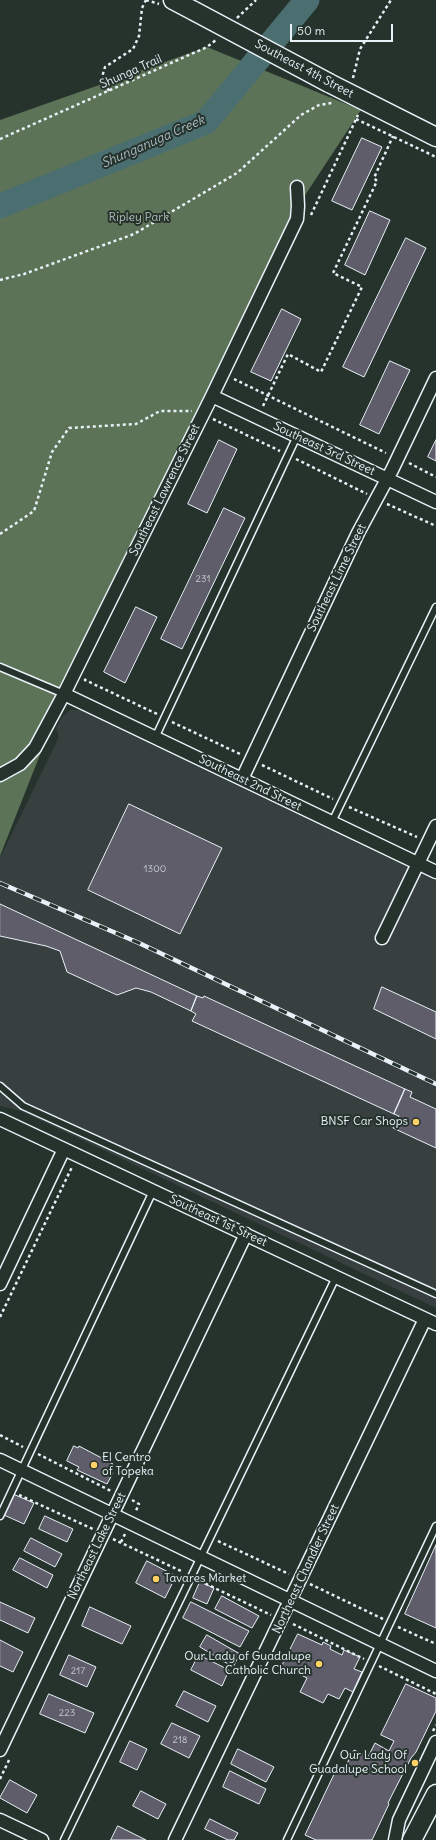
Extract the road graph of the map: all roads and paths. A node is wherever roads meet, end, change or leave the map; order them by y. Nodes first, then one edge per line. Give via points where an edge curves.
1 (146, 0) edge
2 (173, 0) edge
3 (256, 0) edge
4 (391, 0) edge
5 (234, 22) dead end
6 (220, 36) dead end
7 (109, 92) junction
8 (347, 92) junction
9 (361, 110) dead end
10 (356, 119) junction
11 (393, 136) junction
12 (436, 137) edge
13 (0, 139) edge
14 (436, 157) edge
15 (297, 187) dead end
16 (308, 220) dead end
17 (0, 280) edge
18 (237, 372) dead end
19 (222, 374) junction
20 (436, 378) edge
21 (234, 379) junction
22 (268, 396) junction
23 (217, 398) junction
24 (208, 416) junction
25 (257, 417) junction
26 (297, 436) junction
27 (288, 455) junction
28 (398, 458) junction
29 (436, 477) edge
30 (387, 479) junction
31 (377, 499) junction
32 (436, 502) edge
33 (436, 526) edge
34 (0, 534) edge
35 (436, 607) edge
36 (0, 667) edge
37 (89, 673) dead end
38 (64, 694) junction
39 (164, 717) junction
40 (155, 738) junction
41 (251, 760) junction
42 (0, 776) edge
43 (242, 779) junction
44 (341, 803) junction
45 (332, 822) junction
46 (436, 826) edge
47 (428, 842) junction
48 (418, 863) junction
49 (436, 872) edge
50 (382, 938) dead end
51 (0, 1086) edge
52 (3, 1091) edge
53 (0, 1118) edge
54 (64, 1149) junction
55 (77, 1155) junction
56 (153, 1191) junction
57 (246, 1234) junction
58 (336, 1277) junction
59 (0, 1284) edge
60 (436, 1294) edge
61 (0, 1317) edge
62 (431, 1321) edge
63 (0, 1436) edge
64 (31, 1451) junction
65 (0, 1460) edge
66 (21, 1471) junction
67 (12, 1491) junction
68 (121, 1495) junction
69 (112, 1513) junction
70 (0, 1516) edge
71 (131, 1523) junction
72 (436, 1526) edge
73 (102, 1534) junction
74 (211, 1537) junction
75 (121, 1542) junction
76 (202, 1556) junction
77 (191, 1577) junction
78 (301, 1579) junction
79 (291, 1600) junction
80 (283, 1618) junction
81 (295, 1621) dead end
82 (390, 1623) junction
83 (380, 1644) junction
84 (436, 1644) edge
85 (436, 1671) edge
86 (436, 1742) edge
87 (0, 1750) edge
88 (436, 1794) edge
89 (0, 1820) edge
90 (41, 1840) edge
91 (64, 1840) edge
92 (176, 1840) edge
93 (287, 1840) edge
94 (396, 1840) edge
95 (412, 1840) edge

1 - 7 path via 142,8 139,36 133,49 105,67 102,77
2 - 8 street, Southeast 4th Street, bridge
3 - 5 path
4 - 8 path via 360,49
6 - 7 path, Shunga Trail via 207,47
7 - 13 path, Shunga Trail
8 - 12 street, Southeast 4th Street
8 - 17 path via 339,101 319,105 301,115 237,173 134,234 24,274
9 - 10 path
10 - 11 path
10 - 16 path
11 - 14 path
11 - 22 path via 374,178 377,181 333,273 362,287 325,365 321,372 288,354
15 - 19 street, Southeast Lawrence Street via 297,219
18 - 21 path
19 - 21 path
19 - 23 street, Southeast Lawrence Street
20 - 28 street, Southeast Lime Street
21 - 22 path
22 - 25 path
22 - 28 path
23 - 24 street, Southeast Lawrence Street
23 - 24 path
23 - 25 street, Southeast 3rd Street
24 - 27 path
24 - 34 path via 189,410 160,412 136,424 69,428 52,452 34,511
24 - 38 street, Southeast Lawrence Street
25 - 26 street, Southeast 3rd Street
26 - 27 lane
26 - 30 street, Southeast 3rd Street
27 - 31 path
27 - 39 lane
28 - 29 path
28 - 30 street, Southeast Lime Street
30 - 31 street, Southeast Lime Street
30 - 32 street, Southeast 3rd Street
31 - 33 path
31 - 41 street, Southeast Lime Street via 358,533
35 - 44 lane
36 - 38 lane
37 - 39 path via 85,680
38 - 40 street, Southeast 2nd Street
38 - 42 street, Southeast Lawrence Street via 35,748 20,764
39 - 40 lane
39 - 41 path
40 - 43 street, Southeast 2nd Street
41 - 43 street, Southeast Lime Street
41 - 44 path
43 - 45 street, Southeast 2nd Street
44 - 45 lane
44 - 47 path
45 - 48 street, Southeast 2nd Street
46 - 47 street
47 - 48 street
48 - 49 street, Southeast 2nd Street
48 - 50 street
51 - 52 lane
52 - 60 lane via 23,1106
53 - 54 street, Southeast 1st Street
54 - 55 street, Southeast 1st Street
54 - 59 street
55 - 56 street, Southeast 1st Street
55 - 61 path
56 - 57 street, Southeast 1st Street
56 - 64 lane
57 - 58 street, Southeast 1st Street
57 - 68 street, Northeast Lake Street
58 - 62 street, Southeast 1st Street
58 - 74 lane
62 - 78 street, Northeast Chandler Street
63 - 64 path
64 - 66 lane
64 - 68 path
65 - 66 street
66 - 67 lane
66 - 69 street
67 - 70 lane
67 - 73 path
68 - 69 street, Northeast Lake Street
68 - 71 path via 139,1504
69 - 71 street
69 - 73 street, Northeast Lake Street
71 - 75 path
71 - 76 street
72 - 82 lane
73 - 75 path
73 - 87 street, Northeast Lake Street
74 - 76 lane
74 - 78 path
75 - 77 path
76 - 77 lane
76 - 79 street
77 - 80 path via 269,1614
77 - 91 lane
78 - 79 street, Northeast Chandler Street
78 - 82 path
79 - 80 street, Northeast Chandler Street
79 - 83 street
80 - 81 path
80 - 92 street, Northeast Chandler Street
82 - 83 lane
82 - 84 path
83 - 85 street
83 - 93 lane
86 - 94 street via 400,1820
88 - 95 street
89 - 90 street

